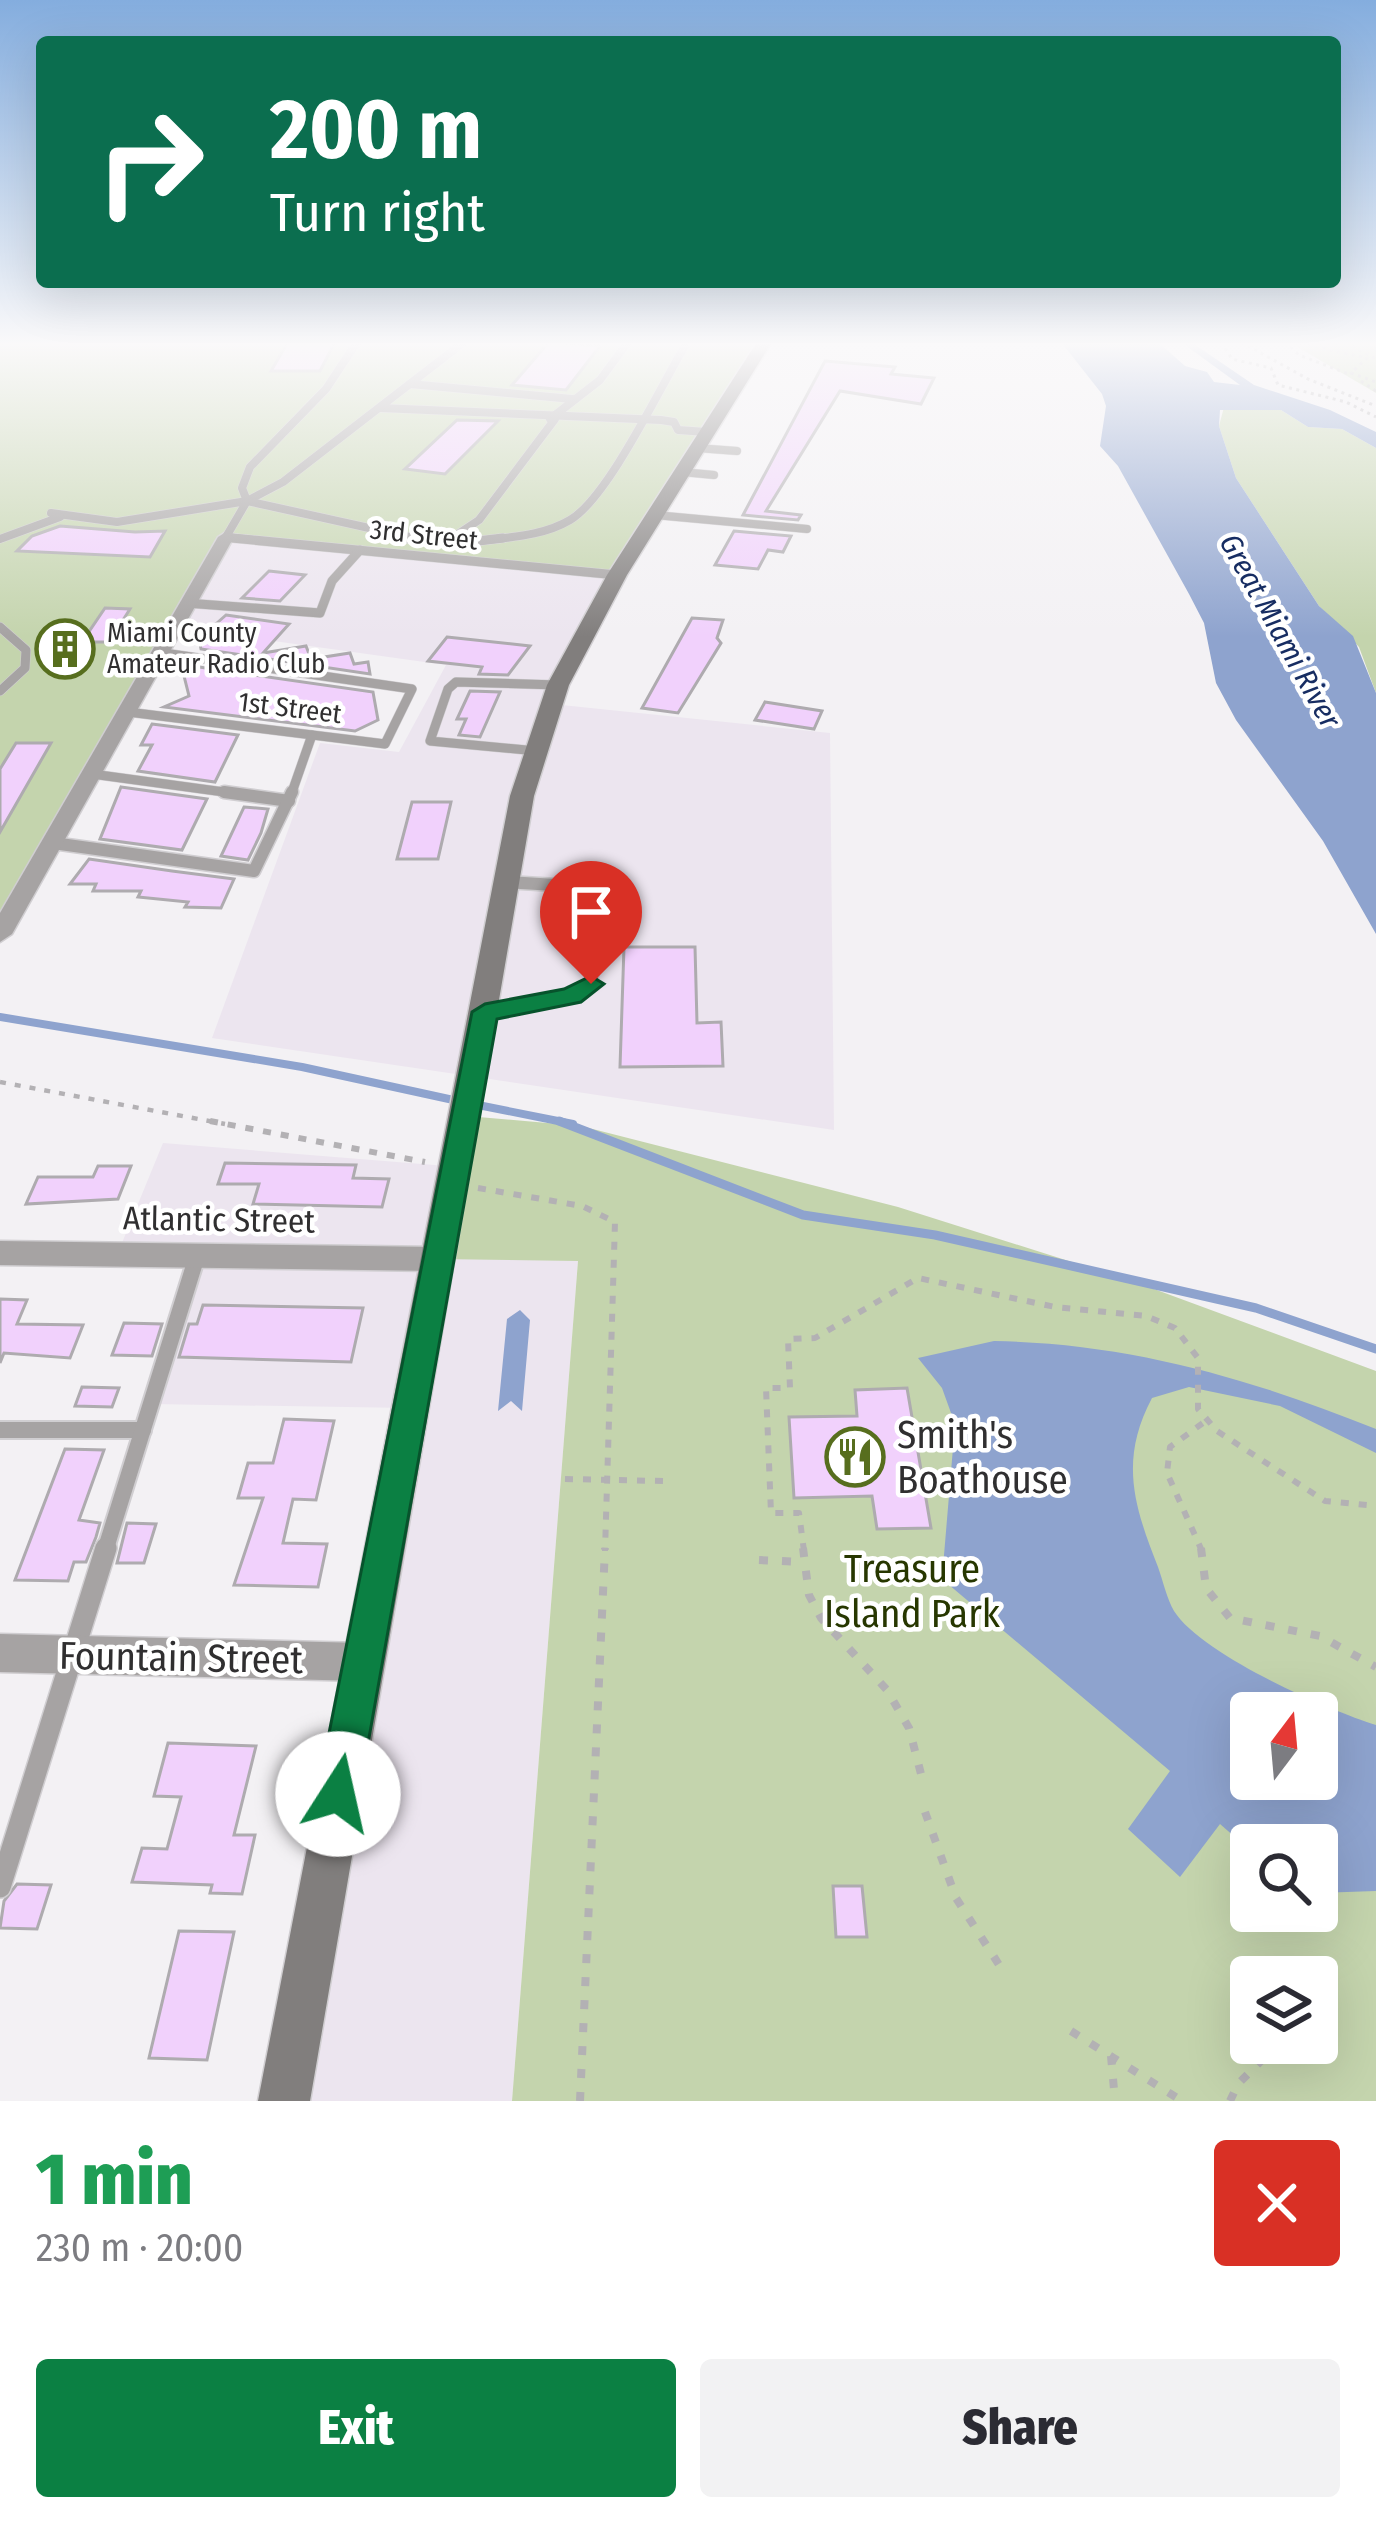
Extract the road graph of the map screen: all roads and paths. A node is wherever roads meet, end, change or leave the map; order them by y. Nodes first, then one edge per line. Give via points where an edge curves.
1 (276, 440) edge
2 (338, 440) edge
3 (538, 440) edge
4 (629, 440) edge
5 (702, 440) joint
6 (737, 451) dead end
7 (682, 472) junction
8 (714, 475) dead end
9 (247, 501) junction
10 (655, 515) junction
11 (807, 529) dead end
12 (226, 537) junction
13 (0, 539) edge
14 (446, 542) junction
15 (360, 550) junction
16 (617, 575) junction
17 (186, 603) junction
18 (0, 627) edge
19 (157, 652) junction
20 (558, 685) junction
21 (0, 691) edge
22 (128, 712) junction
23 (312, 735) junction
24 (537, 751) junction
25 (92, 774) junction
26 (289, 801) junction
27 (53, 843) junction
28 (506, 883) junction
29 (0, 934) edge
30 (485, 1012) junction
31 (0, 1082) edge
32 (457, 1178) junction
33 (0, 1253) edge
34 (197, 1256) junction
35 (437, 1258) junction
36 (1208, 1420) junction
37 (0, 1430) edge
38 (143, 1430) junction
39 (566, 1479) dead end
40 (606, 1480) junction
41 (663, 1481) dead end
42 (1376, 1506) edge
43 (759, 1560) dead end
44 (803, 1562) junction
45 (0, 1653) edge
46 (74, 1655) junction
47 (362, 1662) junction
48 (1376, 1667) edge
49 (921, 1774) dead end
50 (925, 1812) dead end
51 (0, 1887) edge
52 (1005, 1974) dead end
53 (1071, 2031) dead end
54 (1111, 2056) junction
55 (1258, 2064) edge
56 (284, 2101) edge
57 (580, 2101) edge
58 (1115, 2101) edge
59 (1182, 2101) edge
60 (1230, 2101) edge

1 - 9 lane via 250,467 242,488
2 - 9 lane
3 - 14 lane via 479,520
4 - 14 lane via 573,519 538,533
5 - 6 lane
5 - 7 main road
7 - 8 lane
7 - 10 main road
9 - 12 lane
9 - 13 lane via 117,522 56,515
9 - 14 lane
10 - 11 lane
10 - 16 main road
12 - 15 lane, 3rd Street
12 - 17 street
15 - 16 lane, 3rd Street
15 - 17 lane via 332,581 320,614
16 - 20 main road
17 - 19 street
18 - 21 lane via 26,650 25,668
19 - 22 street
19 - 23 lane, 1st Street via 412,689 386,744
20 - 24 main road
20 - 24 lane via 456,682 430,740
22 - 23 lane, 1st Street
22 - 25 street
23 - 26 lane
24 - 28 main road
25 - 26 lane
25 - 27 street
26 - 27 lane via 254,871
27 - 29 street
28 - 30 main road
28 - 30 lane via 588,887 602,902 598,955 591,984 572,996
30 - 32 main road
31 - 32 path via 418,1159
32 - 35 main road
32 - 40 path via 496,1197 592,1206 615,1222
33 - 34 street, Atlantic Street
34 - 35 street, Atlantic Street
34 - 38 lane
35 - 47 main road
36 - 42 path via 1325,1501
36 - 44 path via 1198,1409 1198,1358 1175,1328 1146,1316 1054,1307 918,1278 814,1338 788,1339 790,1388 766,1388 771,1514 799,1513
36 - 48 path via 1170,1447 1168,1473 1202,1546 1206,1588 1230,1618 1320,1636
37 - 38 lane
38 - 46 lane
39 - 40 path
40 - 41 path
40 - 57 path
43 - 44 path
44 - 49 path via 821,1618 909,1728
45 - 46 street, Fountain Street
46 - 47 street, Fountain Street
46 - 51 lane
47 - 56 main road
50 - 52 path via 935,1859 966,1923
53 - 54 path
54 - 58 path
54 - 59 path
55 - 60 path

